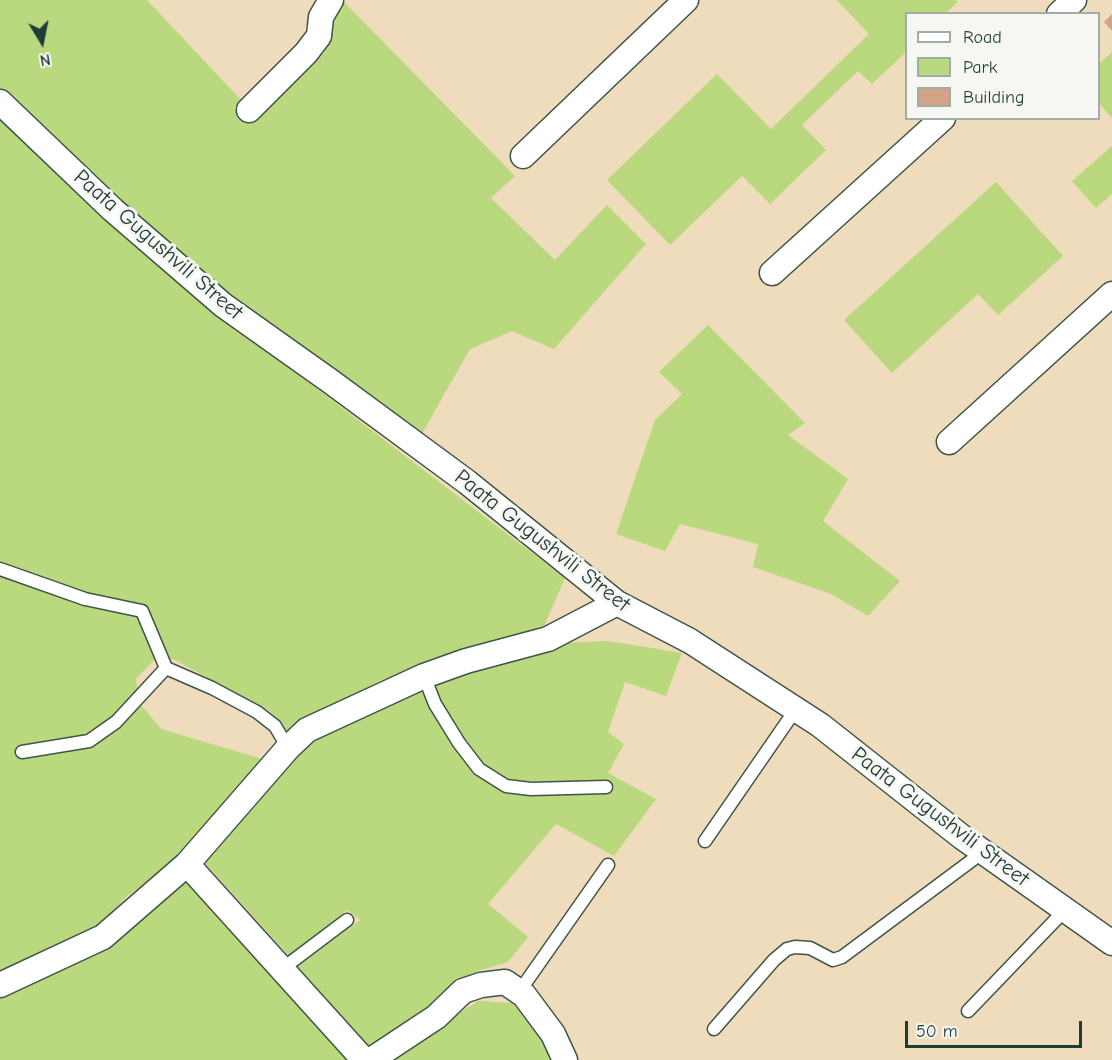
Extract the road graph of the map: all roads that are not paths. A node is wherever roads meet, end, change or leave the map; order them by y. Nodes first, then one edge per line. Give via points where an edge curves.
1 (331, 0) edge
2 (686, 0) edge
3 (1074, 0) edge
4 (1061, 12) edge
5 (0, 102) edge
6 (249, 110) dead end
7 (941, 120) edge
8 (523, 156) dead end
9 (772, 273) dead end
10 (1112, 294) edge
11 (949, 442) dead end
12 (0, 569) edge
13 (617, 603) junction
14 (166, 668) junction
15 (424, 676) junction
16 (795, 709) junction
17 (288, 748) junction
18 (22, 752) dead end
19 (606, 787) dead end
20 (705, 841) dead end
21 (983, 852) junction
22 (188, 864) junction
23 (608, 865) dead end
24 (1065, 910) junction
25 (347, 920) dead end
26 (1112, 943) edge
27 (282, 969) junction
28 (0, 985) edge
29 (519, 992) junction
30 (968, 1011) dead end
31 (714, 1029) dead end
32 (364, 1060) edge
33 (371, 1060) edge
34 (565, 1060) edge

1 - 6 street via 321,17 319,36
2 - 8 street
3 - 4 street
5 - 13 street, Paata Gugushvili Street via 113,210 223,305 467,482
7 - 9 street
10 - 11 street
12 - 14 lane via 85,599 142,611
13 - 15 street via 548,639
13 - 16 street, Paata Gugushvili Street via 690,641
14 - 17 lane via 257,712 275,726
14 - 18 lane via 116,722 89,741
15 - 17 street via 308,730
15 - 19 lane via 435,704 459,743 479,769 506,786
16 - 20 lane
16 - 21 street, Paata Gugushvili Street
17 - 22 street
21 - 24 street, Paata Gugushvili Street
21 - 31 lane via 842,957 833,960 810,948 787,949
22 - 27 street
22 - 28 street via 103,937
23 - 29 lane
24 - 26 street, Paata Gugushvili Street
24 - 30 lane
25 - 27 lane
27 - 32 street
29 - 33 street via 505,982 463,991 436,1017
29 - 34 street via 553,1034

